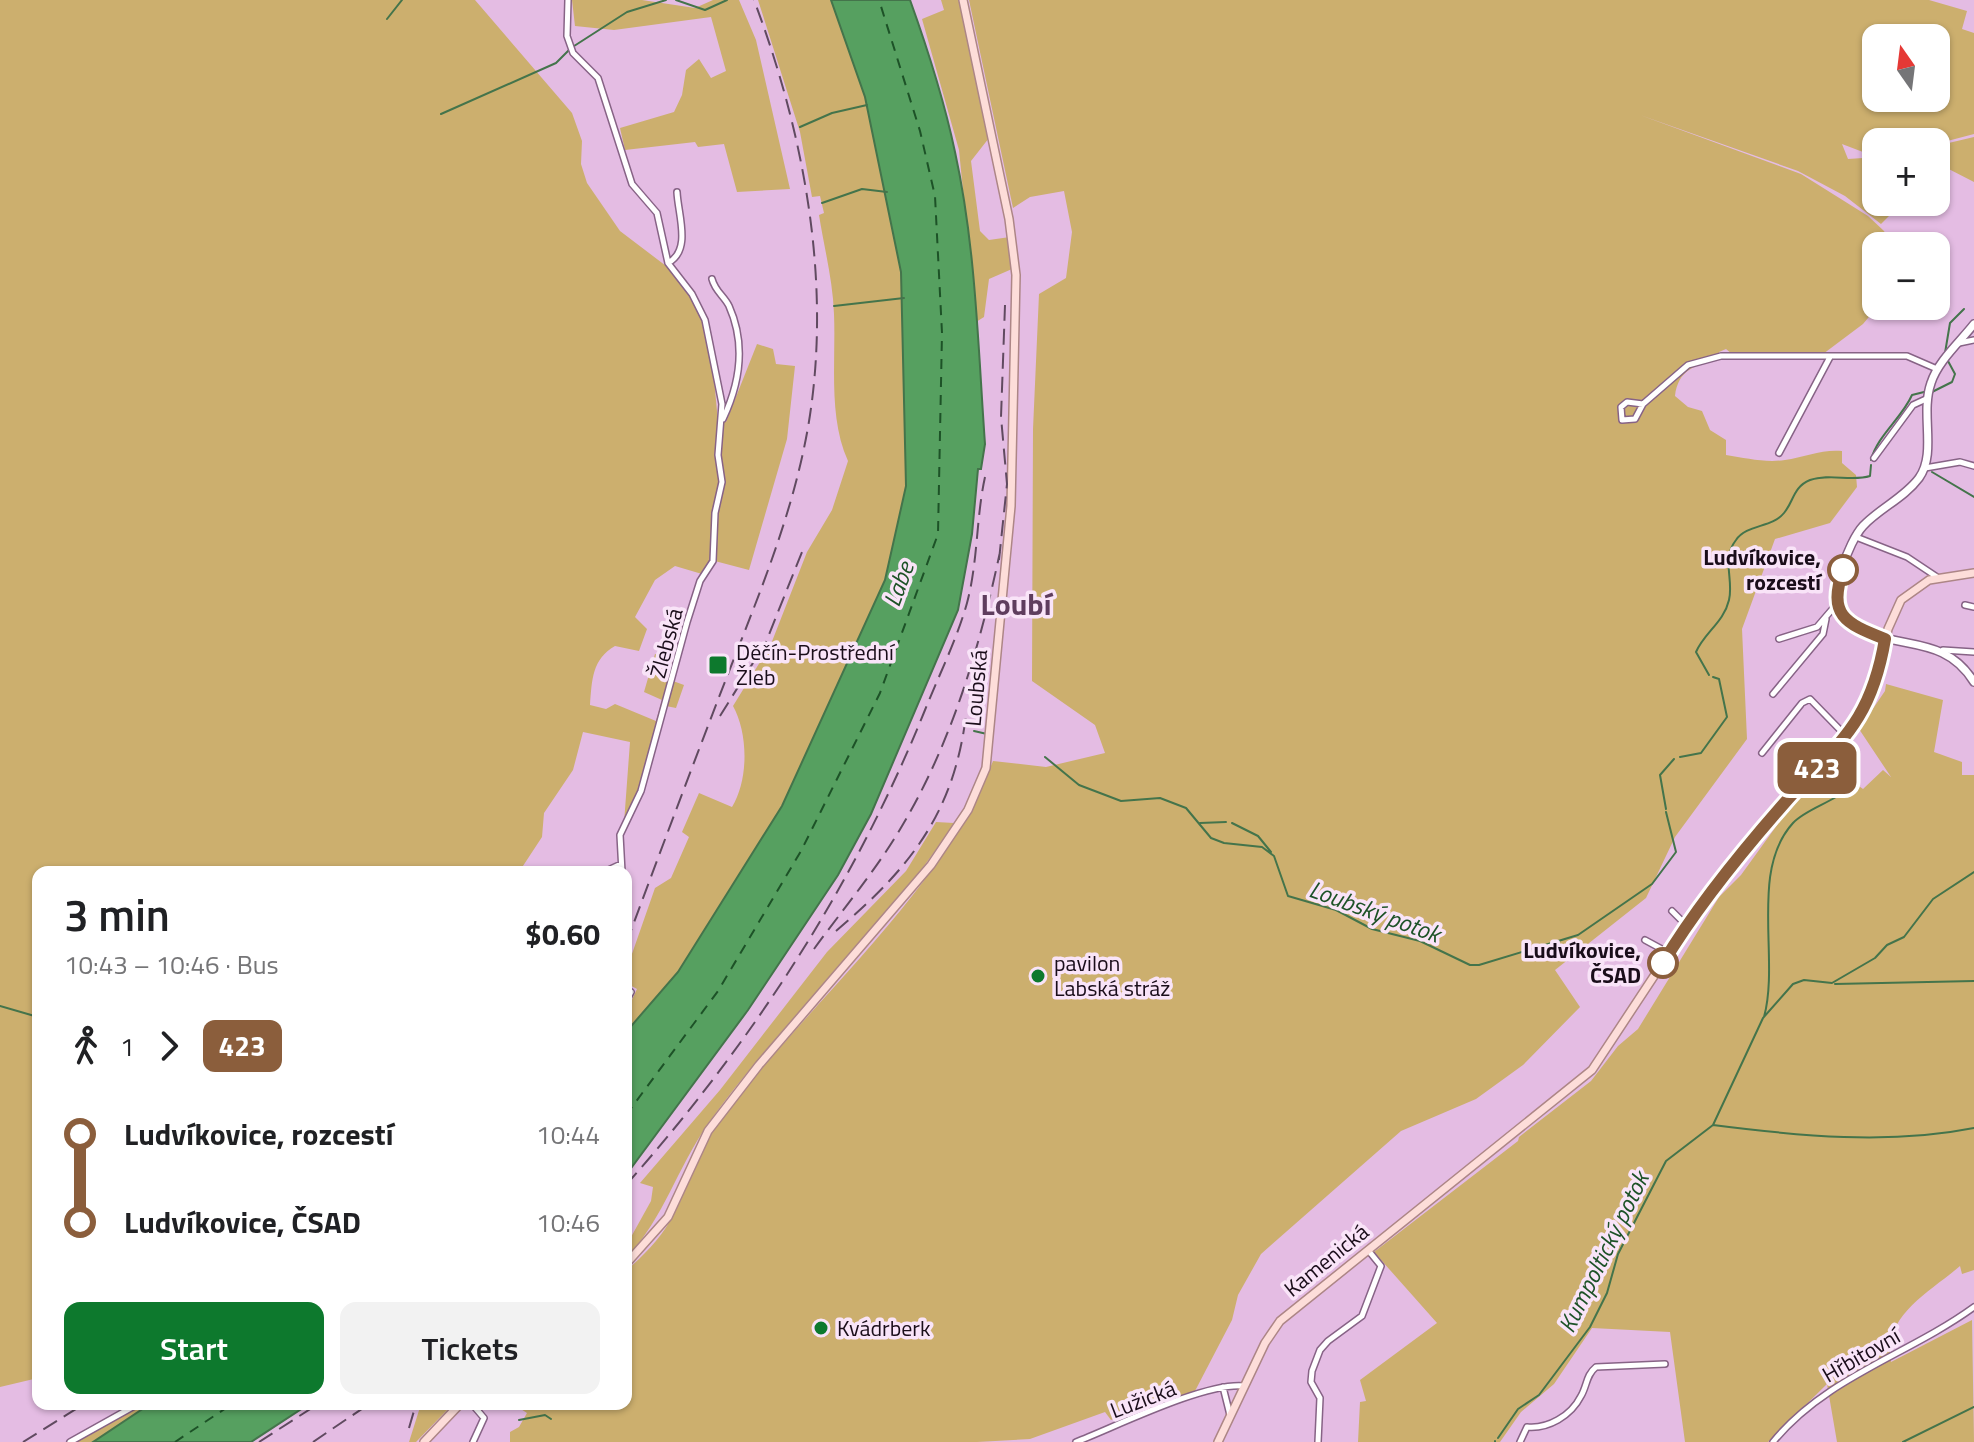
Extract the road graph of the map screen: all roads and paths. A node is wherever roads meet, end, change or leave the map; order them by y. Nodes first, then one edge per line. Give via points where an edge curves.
1 (568, 0) edge
2 (963, 0) edge
3 (677, 192) dead end
4 (668, 263) junction
5 (712, 279) dead end
6 (1974, 324) edge
7 (1974, 340) edge
8 (1959, 343) junction
9 (1830, 357) junction
10 (1937, 369) junction
11 (1926, 399) junction
12 (1643, 404) junction
13 (722, 420) junction
14 (1779, 453) dead end
15 (1874, 458) dead end
16 (1974, 466) edge
17 (1925, 468) junction
18 (1855, 536) junction
19 (1974, 573) edge
20 (1937, 577) junction
21 (1965, 605) dead end
22 (1835, 606) junction
23 (1974, 607) edge
24 (1826, 619) junction
25 (1779, 639) dead end
26 (1885, 639) junction
27 (1943, 650) junction
28 (1974, 652) edge
29 (1974, 682) edge
30 (1773, 694) dead end
31 (1846, 736) junction
32 (1762, 753) dead end
33 (621, 864) joint
34 (617, 866) edge
35 (1672, 911) dead end
36 (1687, 926) junction
37 (1645, 940) dead end
38 (1669, 953) junction
39 (1367, 1249) junction
40 (632, 1257) edge
41 (1974, 1307) edge
42 (1665, 1364) dead end
43 (1244, 1386) junction
44 (1223, 1387) junction
45 (127, 1410) edge
46 (454, 1410) edge
47 (477, 1410) edge
48 (1231, 1416) junction
49 (70, 1442) edge
50 (424, 1442) edge
51 (473, 1442) edge
52 (1076, 1442) edge
53 (1218, 1442) edge
54 (1318, 1442) edge
55 (1520, 1442) edge
56 (1773, 1442) edge

1 - 4 street, Žlebská via 570,44 607,97 622,160 632,184 657,213
2 - 40 main road, Loubská via 1016,275 1011,506 986,768 968,810 931,865 708,1131 668,1217
3 - 4 street via 682,247
4 - 13 street, Žlebská via 705,320
5 - 13 street, Žlebská via 728,305 740,360 734,395
6 - 8 street
7 - 8 street
8 - 10 street
9 - 10 street via 1907,356
9 - 12 street via 1721,356 1688,365
9 - 14 street
10 - 11 street
11 - 15 street via 1913,405
11 - 17 street
12 - 12 street via 1627,402 1621,407 1622,420 1635,419
13 - 33 street, Žlebská via 713,561 700,581 641,791 620,835
16 - 17 street via 1960,462
17 - 18 street
18 - 20 street via 1907,557
18 - 22 street
19 - 20 main road
20 - 26 main road, Kamenická via 1901,600
21 - 23 street
22 - 24 street
22 - 26 street via 1848,620
24 - 25 street via 1798,636
24 - 30 street via 1823,634
26 - 27 street
26 - 31 main road, Kamenická via 1876,686
27 - 28 street
27 - 29 street
31 - 32 street via 1810,699
31 - 36 main road, Kamenická via 1779,808
33 - 34 street
35 - 36 street
36 - 38 main road, Kamenická
37 - 38 street
38 - 39 main road, Kamenická via 1599,1063
39 - 43 main road, Kamenická via 1280,1321
39 - 54 street via 1381,1266 1368,1308 1320,1350 1312,1371 1311,1382 1320,1398
41 - 56 street, Hřbitovní via 1836,1387 1793,1418
42 - 55 street via 1596,1367 1578,1402 1543,1428 1527,1427
43 - 44 street, Lužická
43 - 48 main road, Kamenická
44 - 48 street
44 - 52 street, Lužická
45 - 49 street
46 - 50 main road
47 - 51 street via 484,1418
48 - 53 main road, Kamenická

